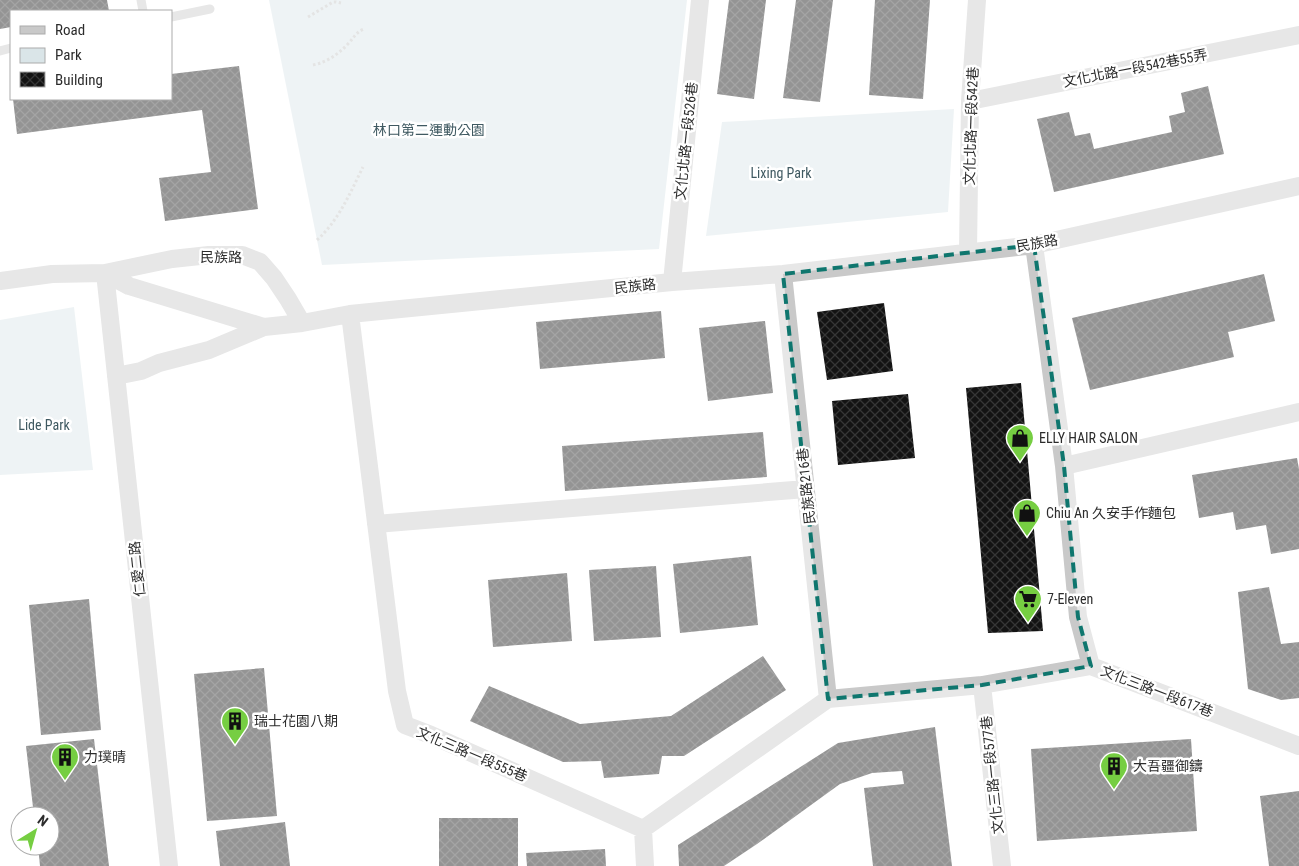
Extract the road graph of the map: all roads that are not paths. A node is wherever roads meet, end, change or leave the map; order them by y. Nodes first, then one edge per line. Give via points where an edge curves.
1 (700, 0) edge
2 (977, 0) edge
3 (210, 9) dead end
4 (172, 17) edge
5 (1299, 35) edge
6 (970, 101) junction
7 (1299, 186) edge
8 (1034, 245) junction
9 (968, 252) junction
10 (105, 273) junction
11 (783, 274) junction
12 (0, 281) edge
13 (672, 282) junction
14 (350, 314) junction
15 (302, 323) junction
16 (264, 327) junction
17 (116, 376) junction
18 (1299, 412) edge
19 (1064, 466) junction
20 (806, 489) junction
21 (376, 524) junction
22 (1091, 666) junction
23 (982, 685) junction
24 (828, 699) junction
25 (1299, 746) edge
26 (643, 829) junction
27 (168, 866) edge
28 (645, 866) edge
29 (1002, 866) edge

1 - 13 street, 文化北路一段526巷
2 - 6 street, 文化北路一段542巷
3 - 4 lane
5 - 6 street, 文化北路一段542巷55弄
6 - 9 street, 文化北路一段542巷
7 - 8 street, 民族路
8 - 9 street, 民族路
8 - 19 street, 文化三路一段617巷
9 - 11 street, 民族路
10 - 12 street, 民族路 via 52,274
10 - 15 street, 民族路 via 172,259 242,255 260,262
10 - 16 street via 128,286
10 - 17 street, 仁愛二路
11 - 13 street, 民族路
11 - 20 street, 民族路216巷
13 - 14 street, 民族路
14 - 15 street, 民族路
14 - 21 street, 文化三路一段555巷
15 - 16 street
16 - 17 street via 209,350
17 - 27 street, 仁愛二路
18 - 19 street
19 - 22 street, 文化三路一段617巷 via 1078,617
20 - 21 street
20 - 24 street, 民族路216巷
21 - 26 street, 文化三路一段555巷 via 397,691 405,725
22 - 23 street
22 - 25 street, 文化三路一段617巷
23 - 24 street
23 - 29 street, 文化三路一段577巷
24 - 26 street
26 - 28 street

